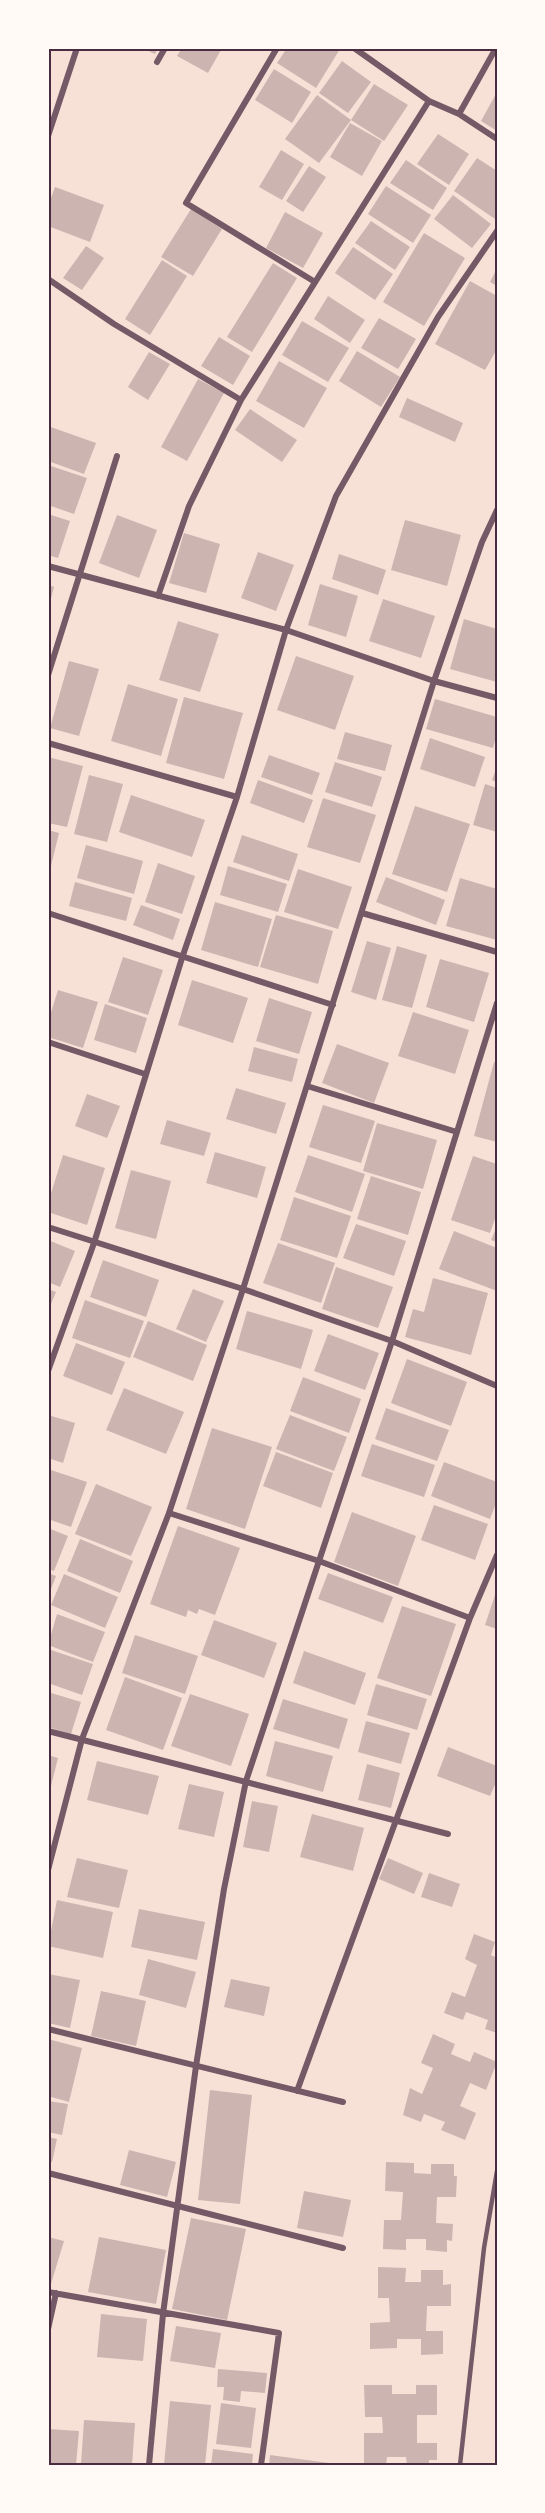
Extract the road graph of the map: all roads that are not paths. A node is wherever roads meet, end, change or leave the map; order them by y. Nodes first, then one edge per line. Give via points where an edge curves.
1 (77, 48) edge
2 (165, 48) edge
3 (277, 48) edge
4 (354, 48) edge
5 (496, 48) edge
6 (157, 62) dead end
7 (429, 101) junction
8 (459, 114) junction
9 (48, 136) edge
10 (497, 140) edge
11 (497, 231) edge
12 (48, 279) edge
13 (315, 282) junction
14 (241, 399) junction
15 (117, 456) dead end
16 (497, 510) edge
17 (48, 566) edge
18 (80, 576) junction
19 (158, 596) junction
20 (286, 630) junction
21 (48, 675) edge
22 (434, 681) junction
23 (497, 698) edge
24 (48, 743) edge
25 (237, 797) junction
26 (48, 913) edge
27 (362, 913) junction
28 (497, 952) edge
29 (182, 958) junction
30 (497, 1003) edge
31 (333, 1005) junction
32 (48, 1042) edge
33 (145, 1074) junction
34 (307, 1086) junction
35 (457, 1132) junction
36 (48, 1227) edge
37 (94, 1243) junction
38 (243, 1289) junction
39 (392, 1341) junction
40 (48, 1371) edge
41 (497, 1386) edge
42 (169, 1513) junction
43 (497, 1555) edge
44 (319, 1561) junction
45 (470, 1617) junction
46 (48, 1731) edge
47 (82, 1739) junction
48 (246, 1781) junction
49 (398, 1820) junction
50 (448, 1834) dead end
51 (48, 1870) edge
52 (48, 2029) edge
53 (196, 2066) junction
54 (297, 2091) junction
55 (343, 2102) dead end
56 (497, 2171) edge
57 (48, 2173) edge
58 (177, 2207) junction
59 (343, 2248) dead end
60 (48, 2292) edge
61 (56, 2293) junction
62 (163, 2314) junction
63 (48, 2330) edge
64 (149, 2465) edge
65 (261, 2465) edge
66 (460, 2465) edge

1 - 9 street
2 - 6 street
3 - 13 street via 186,203
4 - 7 street
5 - 8 street
7 - 8 street
7 - 13 street
8 - 10 street
11 - 20 street via 438,317 336,496
12 - 14 street via 114,324
13 - 14 street
14 - 19 street via 189,506
15 - 18 street
16 - 22 street via 482,542
17 - 18 street
18 - 19 street
18 - 21 street
19 - 20 street
20 - 22 street
20 - 25 street
22 - 23 street
22 - 27 street
24 - 25 street
25 - 29 street
26 - 29 street
27 - 28 street
27 - 31 street
29 - 31 street
29 - 33 street
30 - 35 street
31 - 34 street
32 - 33 street
33 - 37 street
34 - 35 street
34 - 38 street
35 - 39 street
36 - 37 street
37 - 38 street
37 - 40 street
38 - 39 street
38 - 42 street
39 - 41 street
39 - 44 street
42 - 44 street
42 - 47 street
43 - 45 street
44 - 45 street
44 - 48 street
45 - 49 street
46 - 47 street
47 - 48 street
47 - 51 street
48 - 49 street
48 - 53 street via 224,1889
49 - 50 street
49 - 54 street
52 - 53 street
53 - 54 street
53 - 58 street
54 - 55 street
56 - 66 lane via 484,2248
57 - 58 street
58 - 59 street
58 - 62 street
60 - 61 street
61 - 62 street
61 - 63 street
62 - 64 street
62 - 65 street via 279,2333

